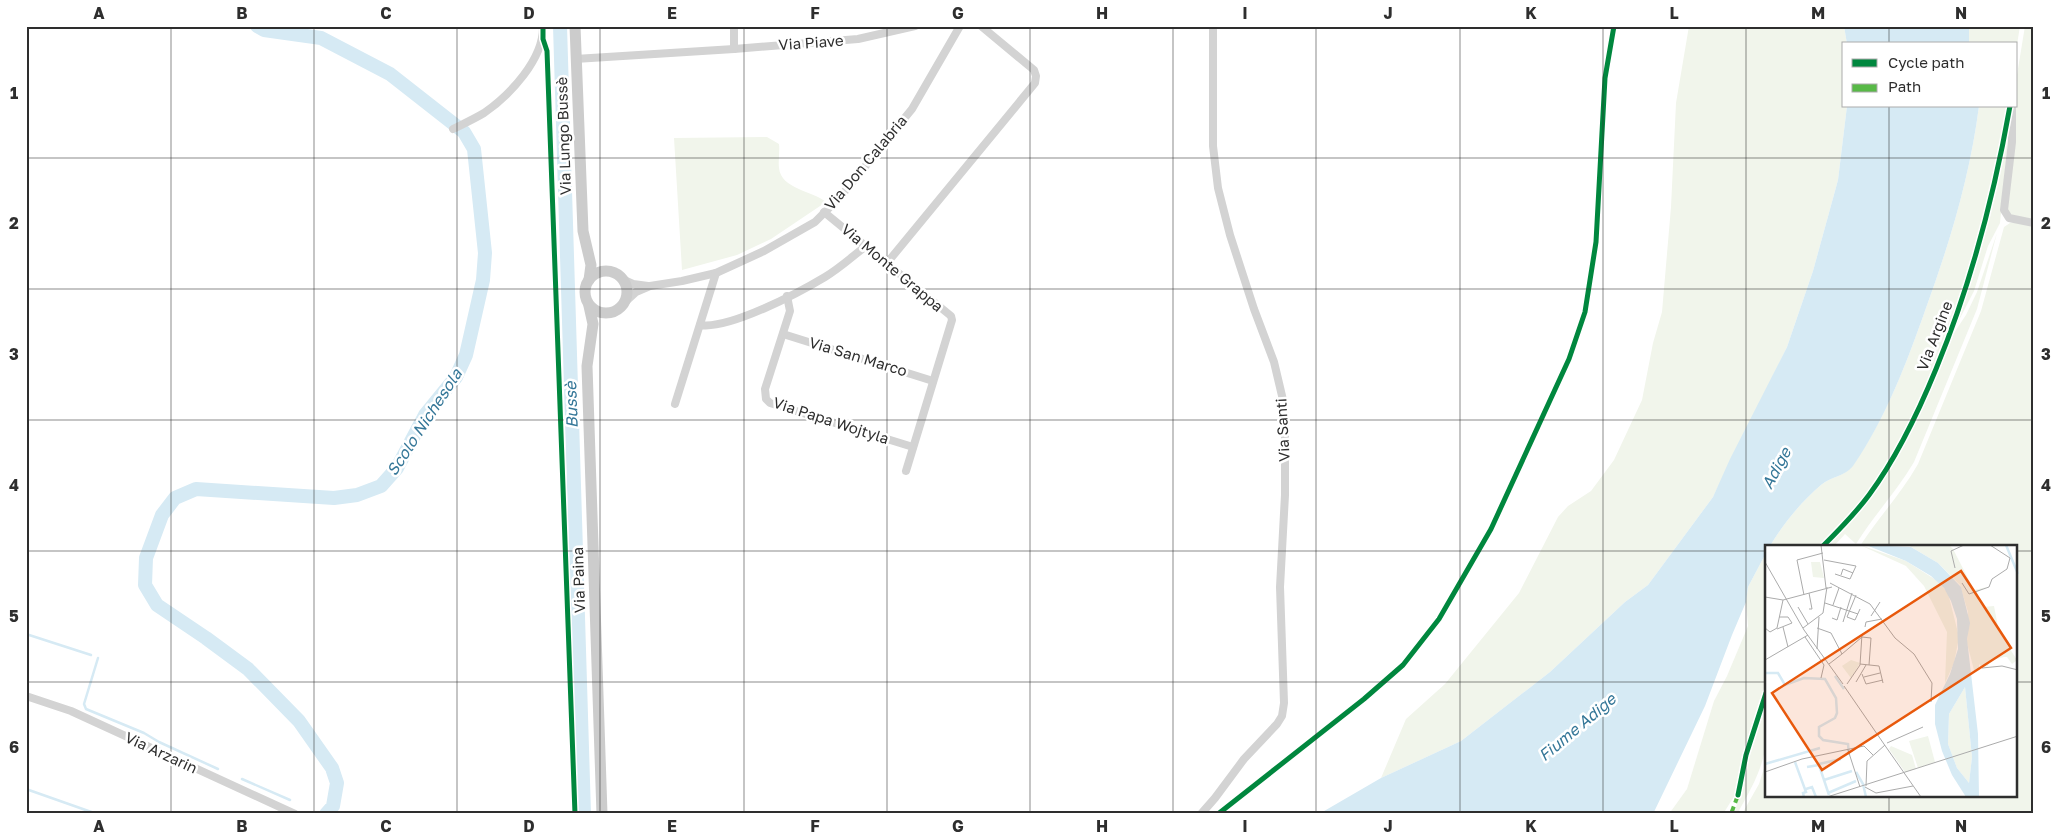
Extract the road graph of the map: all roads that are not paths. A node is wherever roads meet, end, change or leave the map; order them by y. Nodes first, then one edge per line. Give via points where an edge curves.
1 (543, 26) edge
2 (574, 26) edge
3 (734, 26) edge
4 (915, 26) edge
5 (960, 26) edge
6 (981, 26) edge
7 (1213, 26) edge
8 (734, 49) junction
9 (575, 59) junction
10 (2012, 108) edge
11 (453, 129) dead end
12 (824, 212) junction
13 (2034, 223) edge
14 (586, 244) junction
15 (866, 246) junction
16 (887, 263) junction
17 (608, 272) junction
18 (716, 272) junction
19 (622, 279) junction
20 (589, 280) junction
21 (650, 286) junction
22 (787, 296) junction
23 (624, 303) junction
24 (589, 306) junction
25 (608, 313) junction
26 (700, 325) junction
27 (783, 334) junction
28 (590, 346) junction
29 (933, 381) junction
30 (675, 404) dead end
31 (913, 447) junction
32 (906, 471) dead end
33 (26, 696) edge
34 (294, 814) edge
35 (602, 814) edge
36 (1201, 814) edge

1 - 11 street via 543,39 534,62 507,93 484,113
2 - 9 main road, Via Lungo Bussè
3 - 8 street
4 - 8 street, Via Piave via 858,39
5 - 12 street, Via Don Calabria via 912,110
6 - 16 street via 1034,70 1035,83
7 - 36 street, Via Santi via 1213,146 1218,188 1230,235 1274,362 1283,400 1285,495 1280,587 1284,703 1277,724 1244,759
8 - 9 street, Via Piave
9 - 14 main road, Via Lungo Bussè
10 - 13 street via 2012,142 2004,210 2009,218
12 - 15 street, Via Monte Grappa
12 - 18 street, Via Don Calabria via 815,222 764,251
14 - 17 main road, Via Lungo Bussè via 598,264
14 - 20 main road, Via Lungo Bussè via 591,265
15 - 16 street, Via Monte Grappa
15 - 22 street via 826,276
16 - 29 street, Via Monte Grappa via 951,316
17 - 19 main road
17 - 20 main road via 597,273
18 - 21 street, Via Don Calabria
18 - 26 street
19 - 21 street, Via Don Calabria
19 - 23 main road via 626,291
20 - 24 main road via 585,293
21 - 23 street, Via Don Calabria via 636,292
22 - 26 street via 725,322
22 - 27 street, Via Papa Wojtyla via 790,311
23 - 25 main road
24 - 25 main road
24 - 28 main road, Via Paina via 593,319
25 - 28 main road, Via Paina
26 - 30 street
27 - 29 street, Via San Marco
27 - 31 street, Via Papa Wojtyla via 765,389 770,403
28 - 35 main road, Via Paina via 587,366
29 - 31 street, Via Monte Grappa
31 - 32 street, Via Monte Grappa
33 - 34 street, Via Arzarin via 71,711

